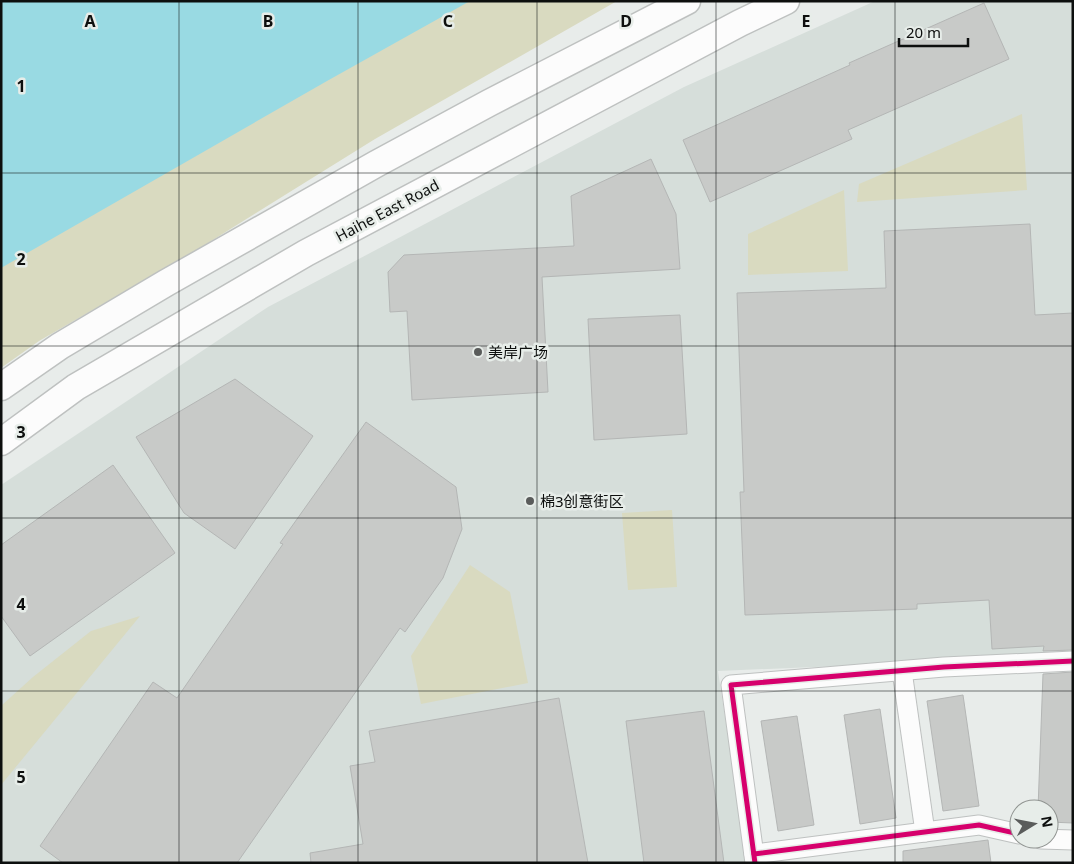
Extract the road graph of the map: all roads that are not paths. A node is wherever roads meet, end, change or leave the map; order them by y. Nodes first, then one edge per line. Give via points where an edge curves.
1 (687, 1) edge
2 (786, 1) edge
3 (1, 387) edge
4 (1, 442) edge
5 (1073, 661) edge
6 (902, 671) junction
7 (925, 832) junction
8 (1009, 832) edge
9 (1059, 840) edge
10 (1073, 840) edge
11 (755, 858) edge

1 - 3 main road via 376,164 60,346
2 - 4 main road, Haihe East Road via 306,253 76,386
5 - 6 street
6 - 7 street
6 - 11 street via 731,686
7 - 8 street via 979,825
7 - 11 street
9 - 10 street

